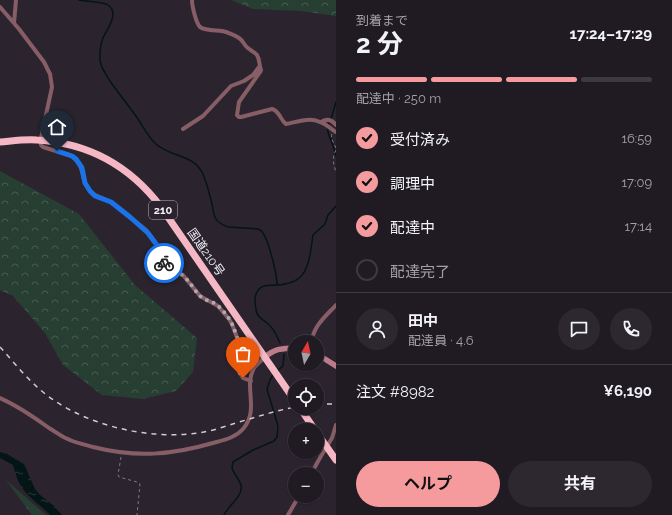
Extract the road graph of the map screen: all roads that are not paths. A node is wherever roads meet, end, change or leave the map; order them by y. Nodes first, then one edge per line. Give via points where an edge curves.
1 (16, 0) edge
2 (192, 0) edge
3 (0, 6) edge
4 (14, 23) junction
5 (259, 67) junction
6 (321, 122) junction
7 (336, 125) edge
8 (183, 129) dead end
9 (336, 133) edge
10 (40, 140) junction
11 (0, 142) edge
12 (336, 305) edge
13 (313, 335) edge
14 (288, 349) edge
15 (265, 357) junction
16 (324, 358) edge
17 (336, 366) edge
18 (251, 381) junction
19 (288, 391) edge
20 (0, 398) edge
21 (336, 425) edge
22 (324, 443) edge
23 (327, 447) junction
24 (336, 460) edge
25 (315, 467) edge
26 (295, 503) edge
27 (288, 515) edge

1 - 4 street
2 - 5 street via 193,11 200,27 240,38 256,55
3 - 4 street
4 - 10 street via 44,62 51,79 52,87
5 - 6 street via 260,72 239,102 237,115 241,117 272,109 278,112 286,124 309,120
5 - 8 street via 253,75 231,86 203,116
6 - 7 street via 325,119
6 - 9 street
10 - 11 highway, 国道210号 / 210
10 - 15 highway, 国道210号 / 210 via 89,150 120,167 142,185 164,210
10 - 18 street via 43,147 76,159 90,191 95,196 111,202 146,230 161,250 165,265 183,275 200,296 221,308 232,324 240,346 239,372 243,378
12 - 13 street
14 - 15 main road via 275,350
15 - 18 street via 254,368
15 - 19 highway, 国道210号 / 210
16 - 17 main road
18 - 20 street via 249,420 236,435 206,445 157,454 122,453 70,441
21 - 23 street
22 - 23 highway
23 - 24 highway
23 - 25 street
26 - 27 street

